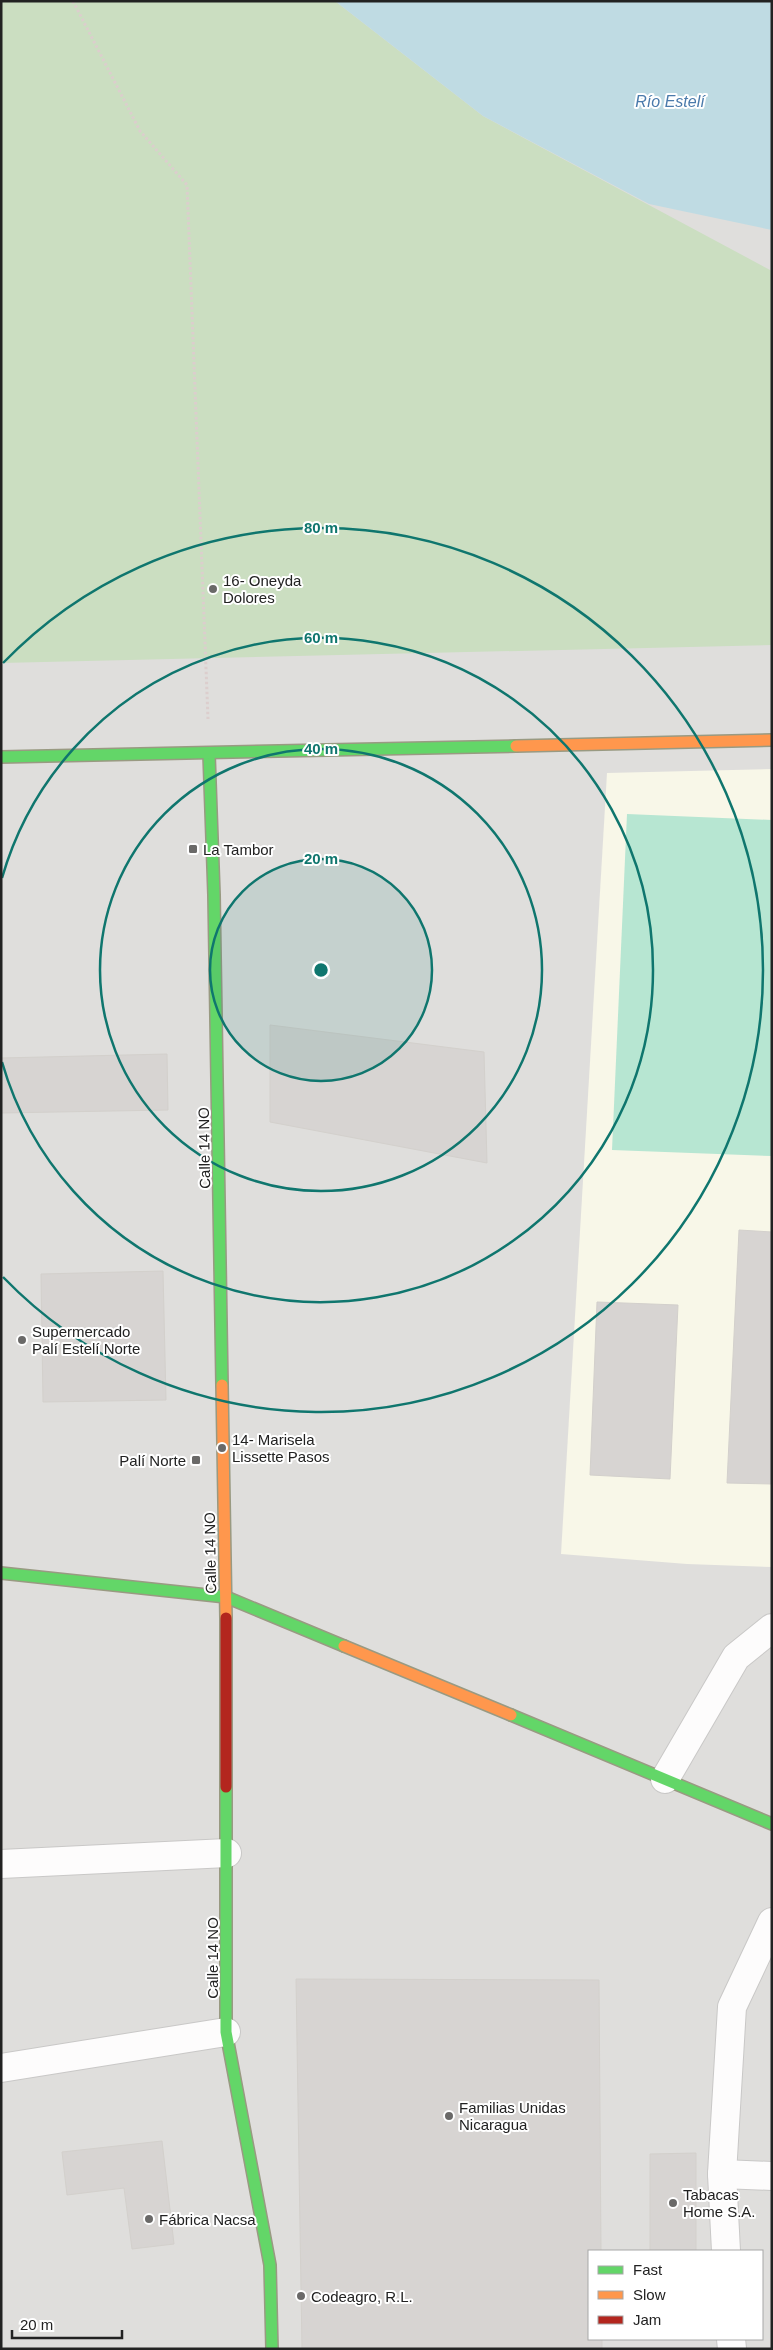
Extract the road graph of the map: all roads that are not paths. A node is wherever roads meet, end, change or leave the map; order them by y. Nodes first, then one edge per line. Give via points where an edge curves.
1 (772, 740) edge
2 (210, 754) junction
3 (1, 757) edge
4 (1, 1573) edge
5 (226, 1597) junction
6 (772, 1628) edge
7 (665, 1779) junction
8 (772, 1824) edge
9 (227, 1853) junction
10 (1, 1864) edge
11 (772, 1922) edge
12 (226, 2032) junction
13 (1, 2068) edge
14 (722, 2174) junction
15 (772, 2176) edge
16 (726, 2250) edge
17 (272, 2349) edge

1 - 2 street
2 - 3 street
2 - 5 street, Calle 14 NO
4 - 5 street
5 - 7 street
5 - 9 street, Calle 14 NO
6 - 7 street via 736,1657
7 - 8 street
9 - 10 street
9 - 12 street, Calle 14 NO
11 - 14 street via 732,2007
12 - 13 street
12 - 17 street, Calle 14 NO via 270,2265
14 - 15 street
14 - 16 street

